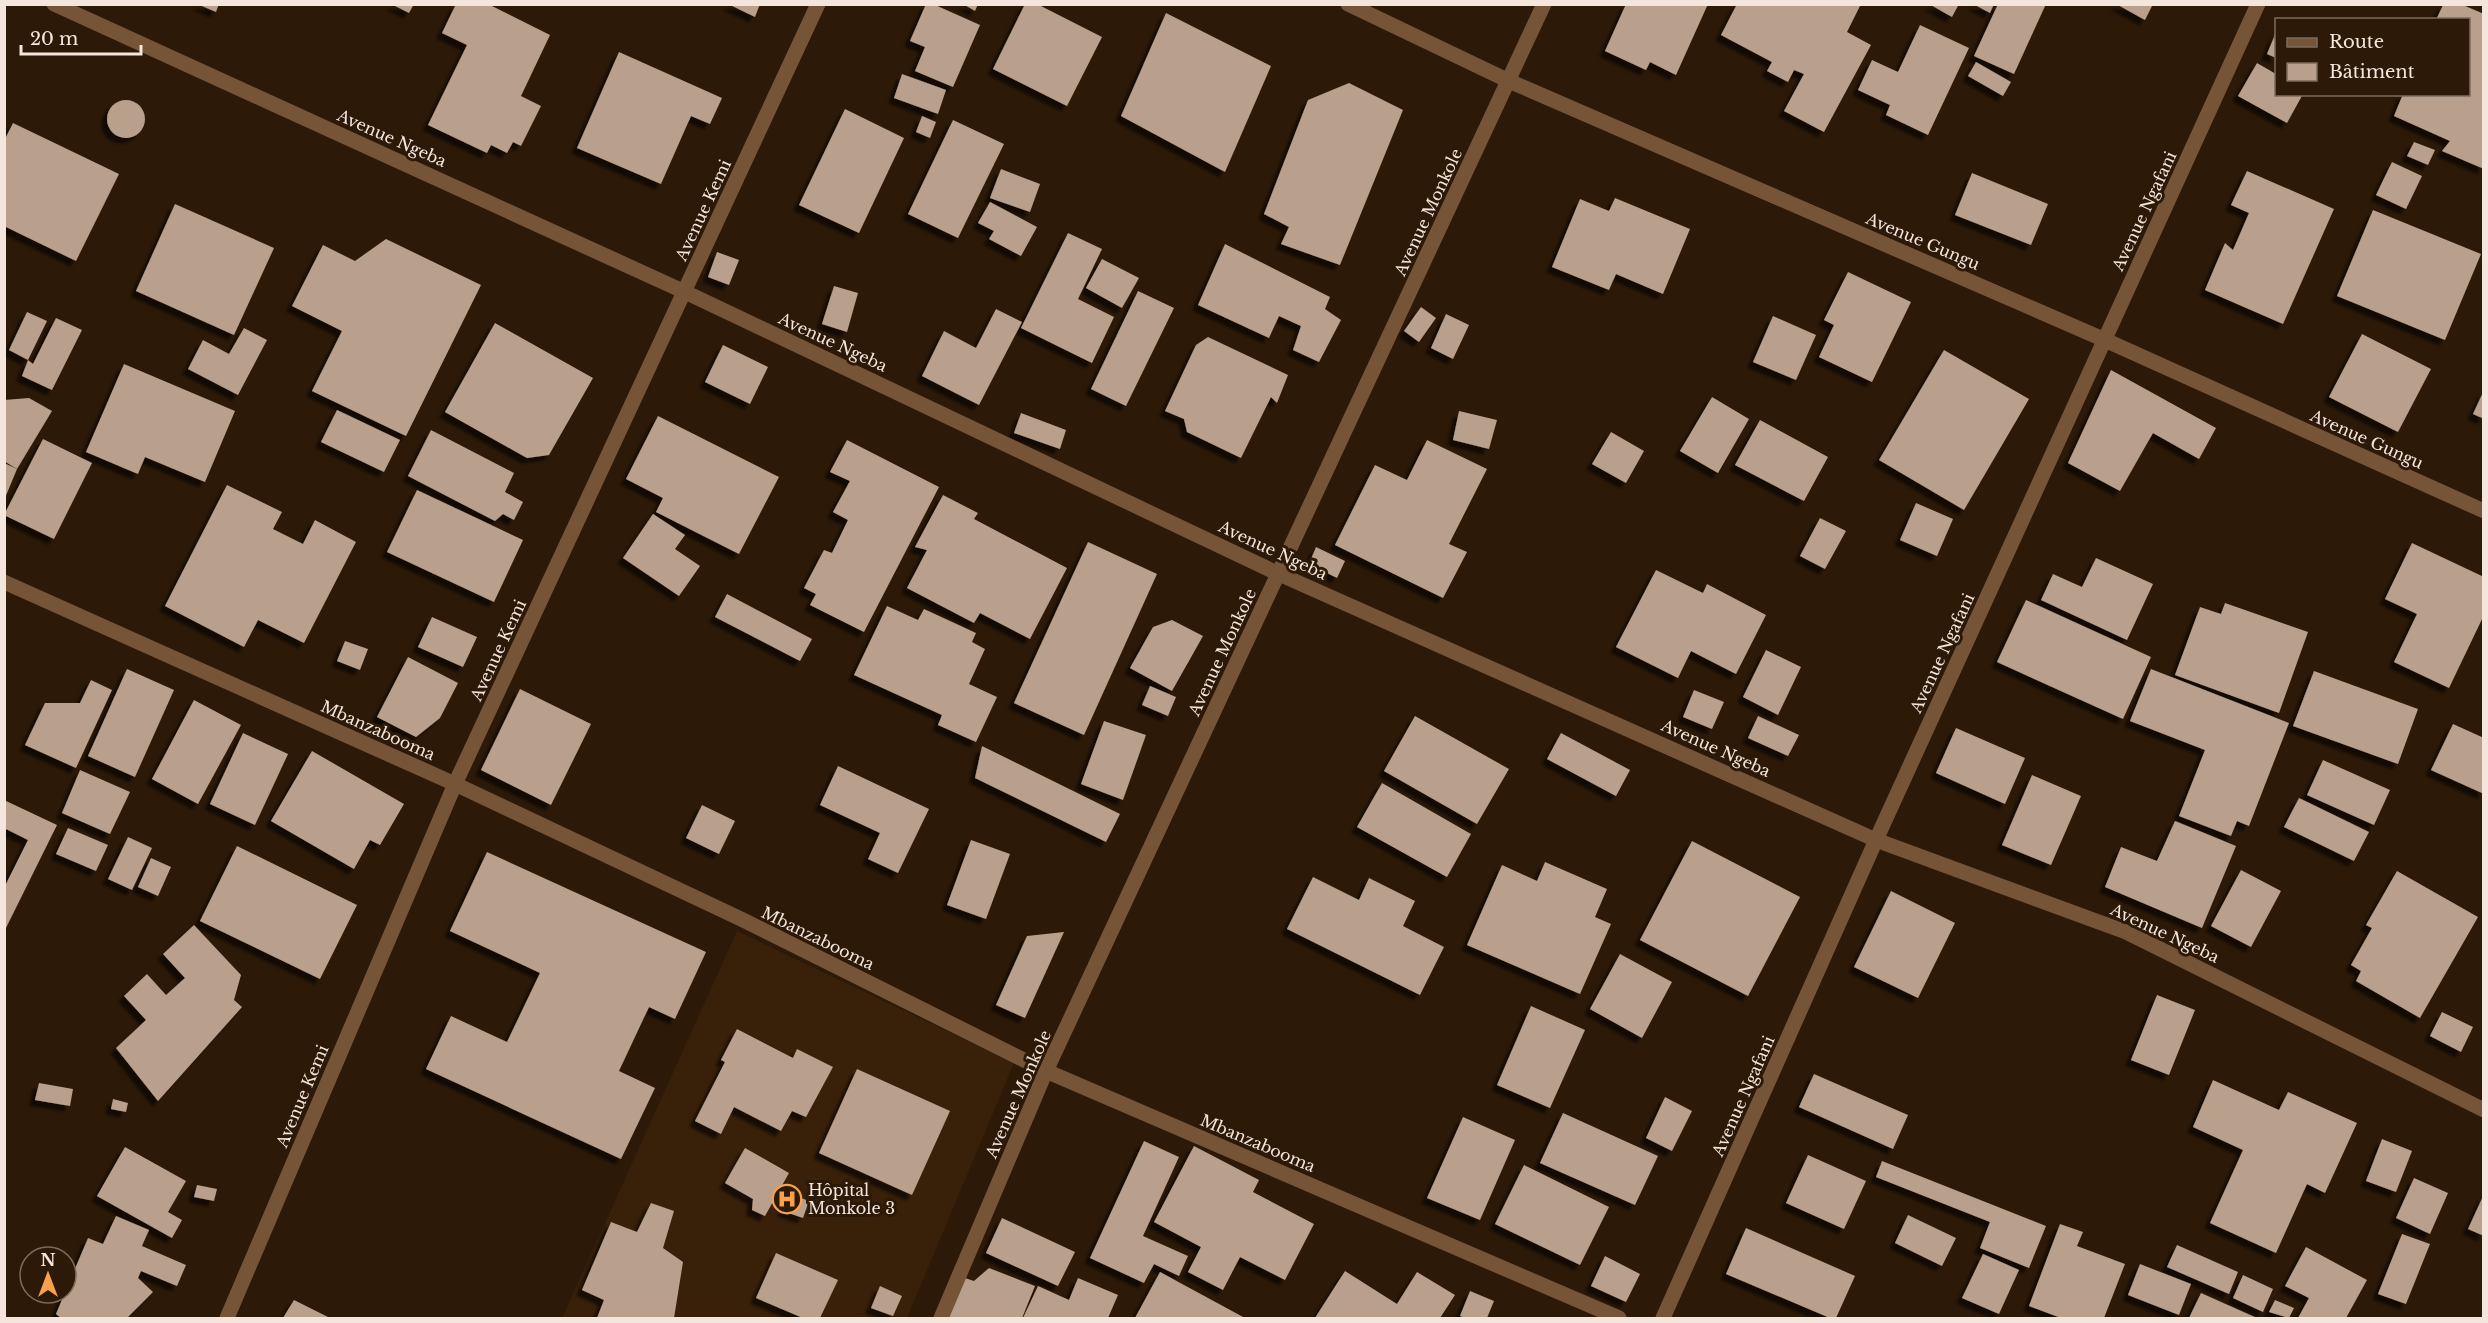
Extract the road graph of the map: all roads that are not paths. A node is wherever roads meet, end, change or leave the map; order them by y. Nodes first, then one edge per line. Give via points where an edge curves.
1 (54, 4) edge
2 (818, 4) edge
3 (1348, 4) edge
4 (1544, 4) edge
5 (2258, 4) edge
6 (1509, 81) junction
7 (685, 292) junction
8 (2105, 340) junction
9 (2484, 511) edge
10 (1279, 574) junction
11 (4, 582) edge
12 (454, 784) junction
13 (1876, 840) junction
14 (1046, 1071) junction
15 (2484, 1110) edge
16 (227, 1318) edge
17 (940, 1318) edge
18 (1618, 1318) edge
19 (1664, 1318) edge

1 - 7 street, Avenue Ngeba
2 - 7 street, Avenue Kemi
3 - 6 street, Avenue Gungu
4 - 6 street, Avenue Monkole
5 - 8 street, Avenue Ngafani
6 - 8 street, Avenue Gungu
6 - 10 street, Avenue Monkole
7 - 10 street, Avenue Ngeba
7 - 12 street, Avenue Kemi
8 - 9 street, Avenue Gungu
8 - 13 street, Avenue Ngafani
10 - 13 street, Avenue Ngeba
10 - 14 street, Avenue Monkole
11 - 12 street, Mbanzabooma
12 - 14 street, Mbanzabooma via 741,919
12 - 16 street, Avenue Kemi
13 - 15 street, Avenue Ngeba via 2126,932
13 - 19 street, Avenue Ngafani
14 - 17 street, Avenue Monkole
14 - 18 street, Mbanzabooma

